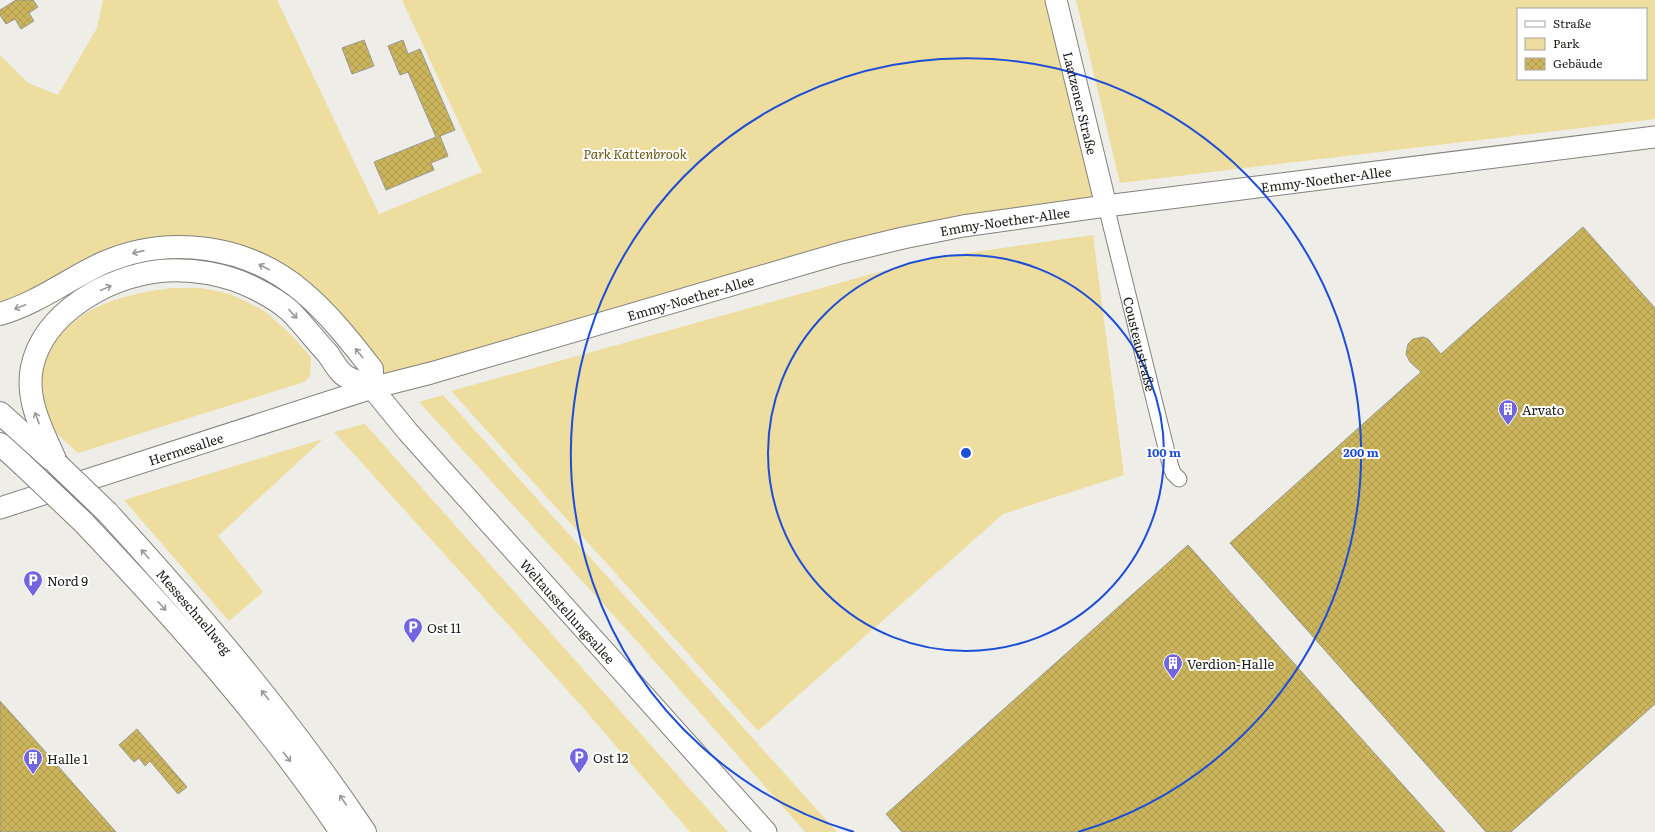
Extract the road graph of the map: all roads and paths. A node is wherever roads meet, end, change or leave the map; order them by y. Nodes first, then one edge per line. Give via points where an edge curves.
1 (1056, 0) edge
2 (1655, 138) edge
3 (1106, 206) junction
4 (0, 314) edge
5 (372, 388) junction
6 (0, 413) edge
7 (0, 444) edge
8 (53, 458) junction
9 (1179, 479) dead end
10 (0, 508) edge
11 (341, 832) edge
12 (365, 832) edge
13 (766, 832) edge

1 - 3 main road, Laatzener Straße
2 - 3 main road, Emmy-Noether-Allee
3 - 5 main road, Emmy-Noether-Allee via 963,226 895,239
3 - 9 street, Cousteaustraße via 1170,464 1173,473
5 -> 4 highway via 372,369 303,292 256,263 238,255 219,251 176,247 122,256 90,270 36,300
8 -> 5 highway via 31,397 32,367 42,341 72,307 106,287 144,274 160,271 200,272 224,277 254,288 289,310 345,376
5 - 10 main road, Hermesallee
5 - 13 main road, Weltausstellungsallee via 403,426
6 - 8 highway, Messeschnellweg
7 -> 11 highway, Messeschnellweg, bridge via 83,522 196,644 259,719
12 -> 8 highway, Messeschnellweg, bridge via 267,698 190,604 108,513

